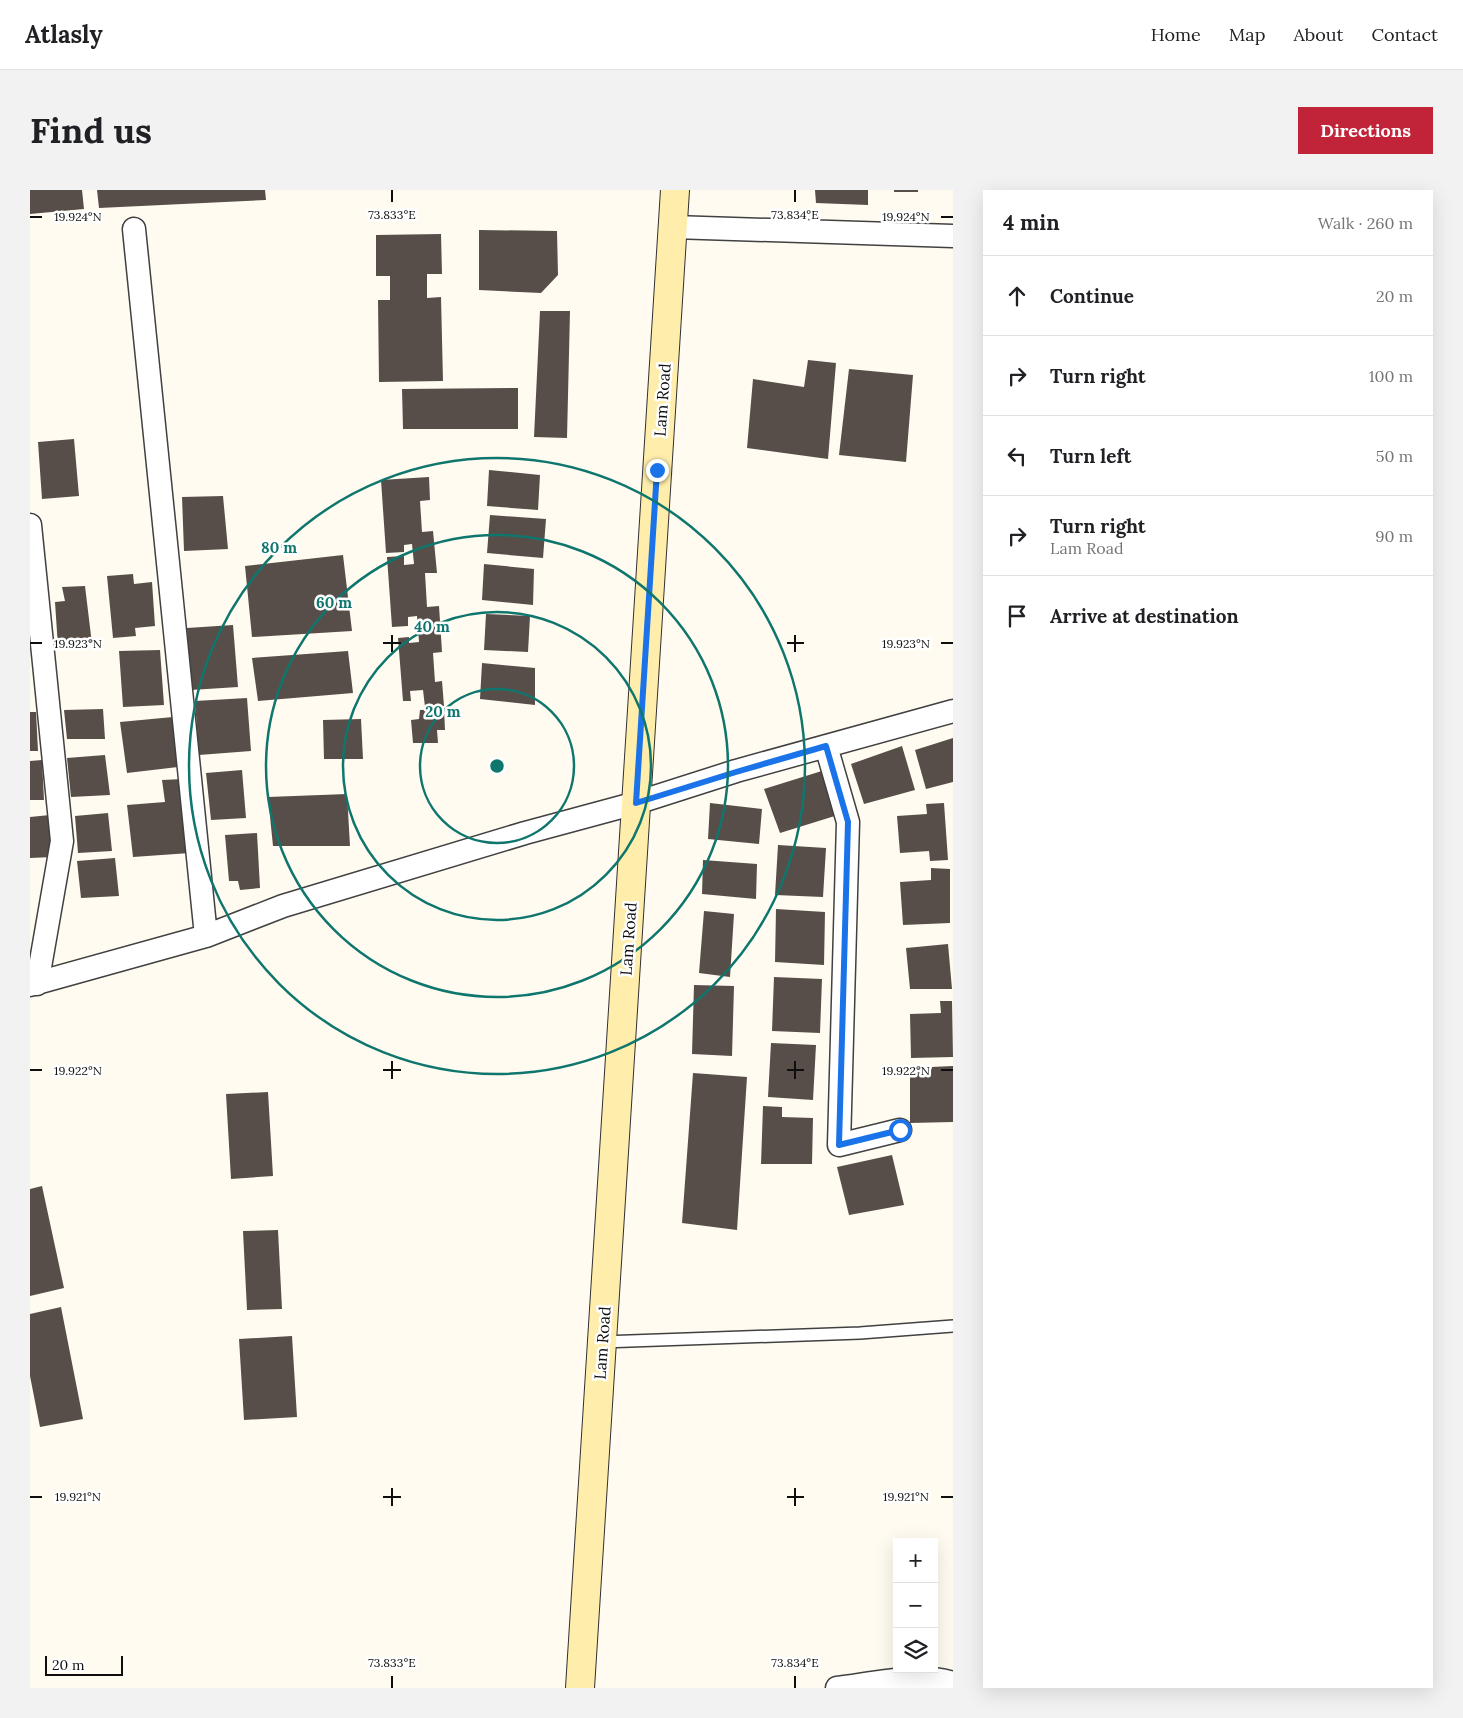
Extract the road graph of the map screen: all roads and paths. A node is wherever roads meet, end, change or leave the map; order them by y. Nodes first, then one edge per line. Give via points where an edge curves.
1 (675, 190) edge
2 (673, 226) junction
3 (134, 229) dead end
4 (953, 236) edge
5 (30, 525) edge
6 (953, 711) edge
7 (826, 746) junction
8 (636, 803) junction
9 (206, 936) junction
10 (34, 984) edge
11 (900, 1130) dead end
12 (953, 1326) edge
13 (602, 1342) junction
14 (953, 1683) edge
15 (580, 1688) edge
16 (837, 1688) edge

1 - 2 main road, Lam Road
2 - 4 street
2 - 8 main road, Lam Road
3 - 9 street
5 - 10 street via 62,841
6 - 7 street
7 - 8 street
7 - 11 street via 848,822 839,1145
8 - 9 street via 283,906
8 - 13 main road, Lam Road
9 - 10 street
12 - 13 lane via 860,1334
13 - 15 main road, Lam Road
14 - 16 street via 942,1679 912,1679

